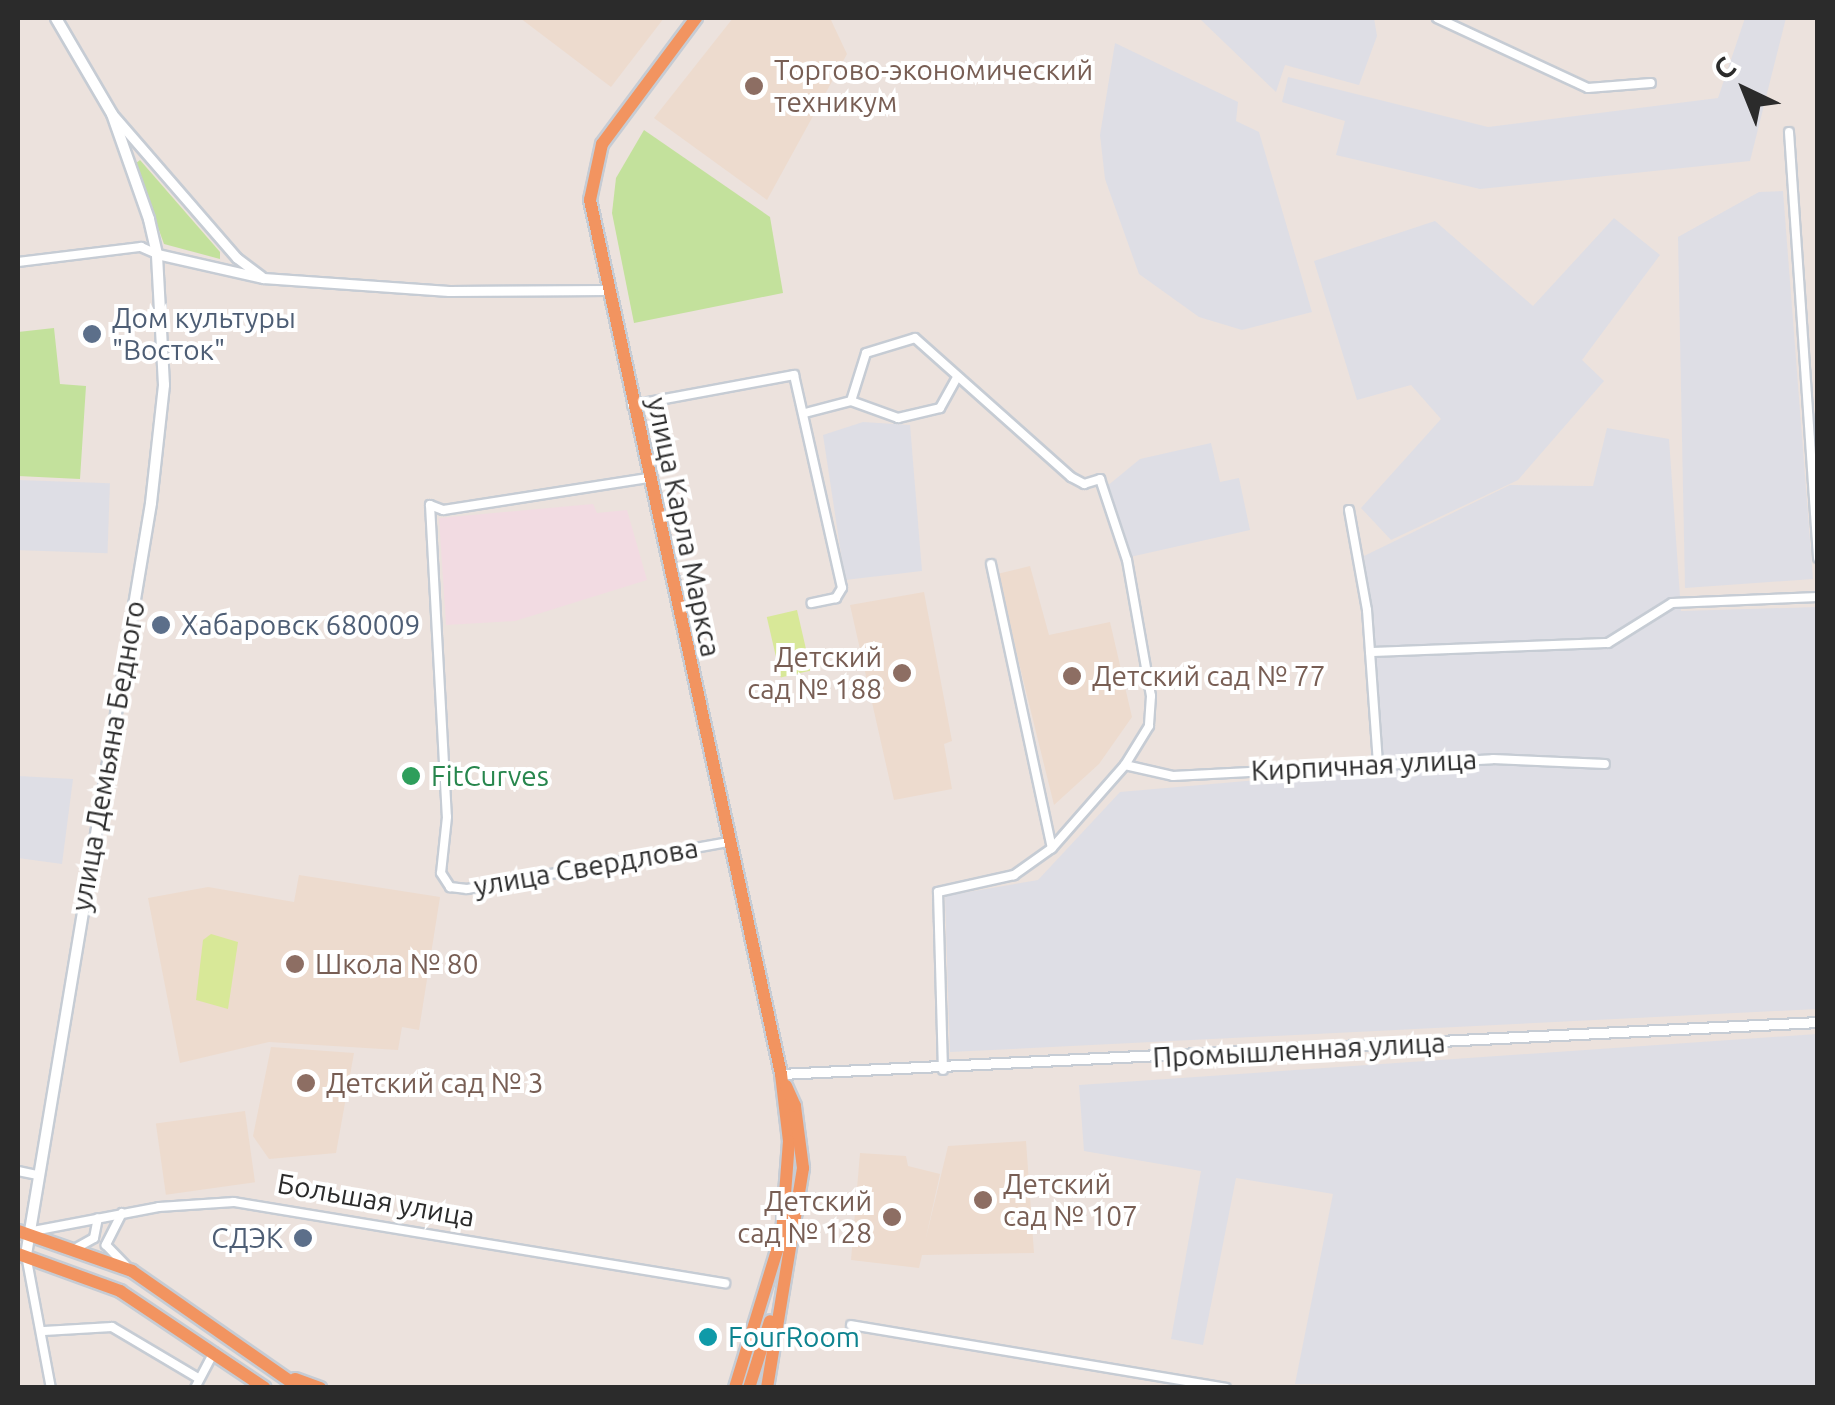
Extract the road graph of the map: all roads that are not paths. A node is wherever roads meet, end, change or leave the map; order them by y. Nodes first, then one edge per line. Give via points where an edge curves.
1 (56, 18) edge
2 (696, 18) edge
3 (1437, 18) edge
4 (1651, 82) dead end
5 (112, 114) junction
6 (1789, 132) dead end
7 (158, 254) junction
8 (18, 262) edge
9 (263, 278) junction
10 (606, 290) junction
11 (957, 377) junction
12 (850, 400) junction
13 (632, 405) junction
14 (805, 412) junction
15 (648, 478) junction
16 (1349, 510) dead end
17 (1818, 558) edge
18 (991, 564) dead end
19 (1818, 597) edge
20 (812, 603) dead end
21 (1370, 652) junction
22 (1378, 762) junction
23 (1605, 764) dead end
24 (1126, 765) junction
25 (728, 842) junction
26 (1052, 848) junction
27 (1818, 1022) edge
28 (943, 1070) junction
29 (780, 1074) junction
30 (18, 1171) edge
31 (37, 1175) junction
32 (122, 1213) junction
33 (98, 1218) junction
34 (23, 1231) edge
35 (78, 1248) junction
36 (22, 1255) edge
37 (132, 1271) junction
38 (783, 1280) junction
39 (725, 1284) dead end
40 (851, 1325) dead end
41 (44, 1331) junction
42 (214, 1352) junction
43 (275, 1369) junction
44 (196, 1382) edge
45 (735, 1383) edge
46 (51, 1388) edge
47 (265, 1388) edge
48 (300, 1388) edge
49 (320, 1388) edge
50 (749, 1388) edge
51 (767, 1388) edge
52 (1226, 1388) edge

1 - 5 main road, улица Демьяна Бедного
2 - 10 highway, улица Карла Маркса via 602,144 590,200
3 - 4 street via 1588,88
5 - 7 main road, улица Демьяна Бедного
5 - 9 street via 237,258
6 - 17 street
7 - 8 street via 141,247
7 - 9 street
7 - 31 main road, улица Демьяна Бедного via 164,385 150,504
9 - 10 street via 449,291
10 - 13 highway, улица Карла Маркса
11 - 12 street via 940,408 898,418
11 - 12 street via 915,338 873,347 859,365
11 - 24 street via 994,402 1071,478 1084,484 1100,479 1127,560 1152,696 1149,726
12 - 14 street
13 - 14 street via 794,375
13 - 15 highway, улица Карла Маркса
14 - 20 street via 842,588 836,598
15 - 25 highway, улица Карла Маркса
15 - 25 street, улица Свердлова via 443,510 430,505 446,817 441,873 450,887 467,889
16 - 21 street
18 - 26 street
19 - 21 street via 1672,603 1608,643
21 - 22 street
22 - 23 street, Кирпичная улица
22 - 24 street, Кирпичная улица via 1172,776
24 - 26 street
25 - 29 highway, улица Карла Маркса
26 - 28 street via 1014,874 938,892
27 - 28 street, Промышленная улица
28 - 29 street, Промышленная улица
29 - 38 highway, улица Карла Маркса via 796,1106 803,1168
29 - 45 highway, улица Карла Маркса via 788,1202
30 - 31 street
31 - 34 main road, улица Демьяна Бедного
32 - 33 street, Большая улица
32 - 37 street via 106,1245
32 - 39 street, Большая улица via 197,1202 269,1205
33 - 34 street, Большая улица
33 - 35 street via 94,1238
34 - 35 highway
34 - 36 main road, улица Демьяна Бедного
35 - 37 highway
36 - 41 street
36 - 42 highway via 120,1291
37 - 43 highway
38 - 50 highway
38 - 51 highway
40 - 52 street
41 - 44 street via 112,1327
41 - 46 street
42 - 44 street
42 - 47 highway
43 - 48 highway
43 - 49 highway

